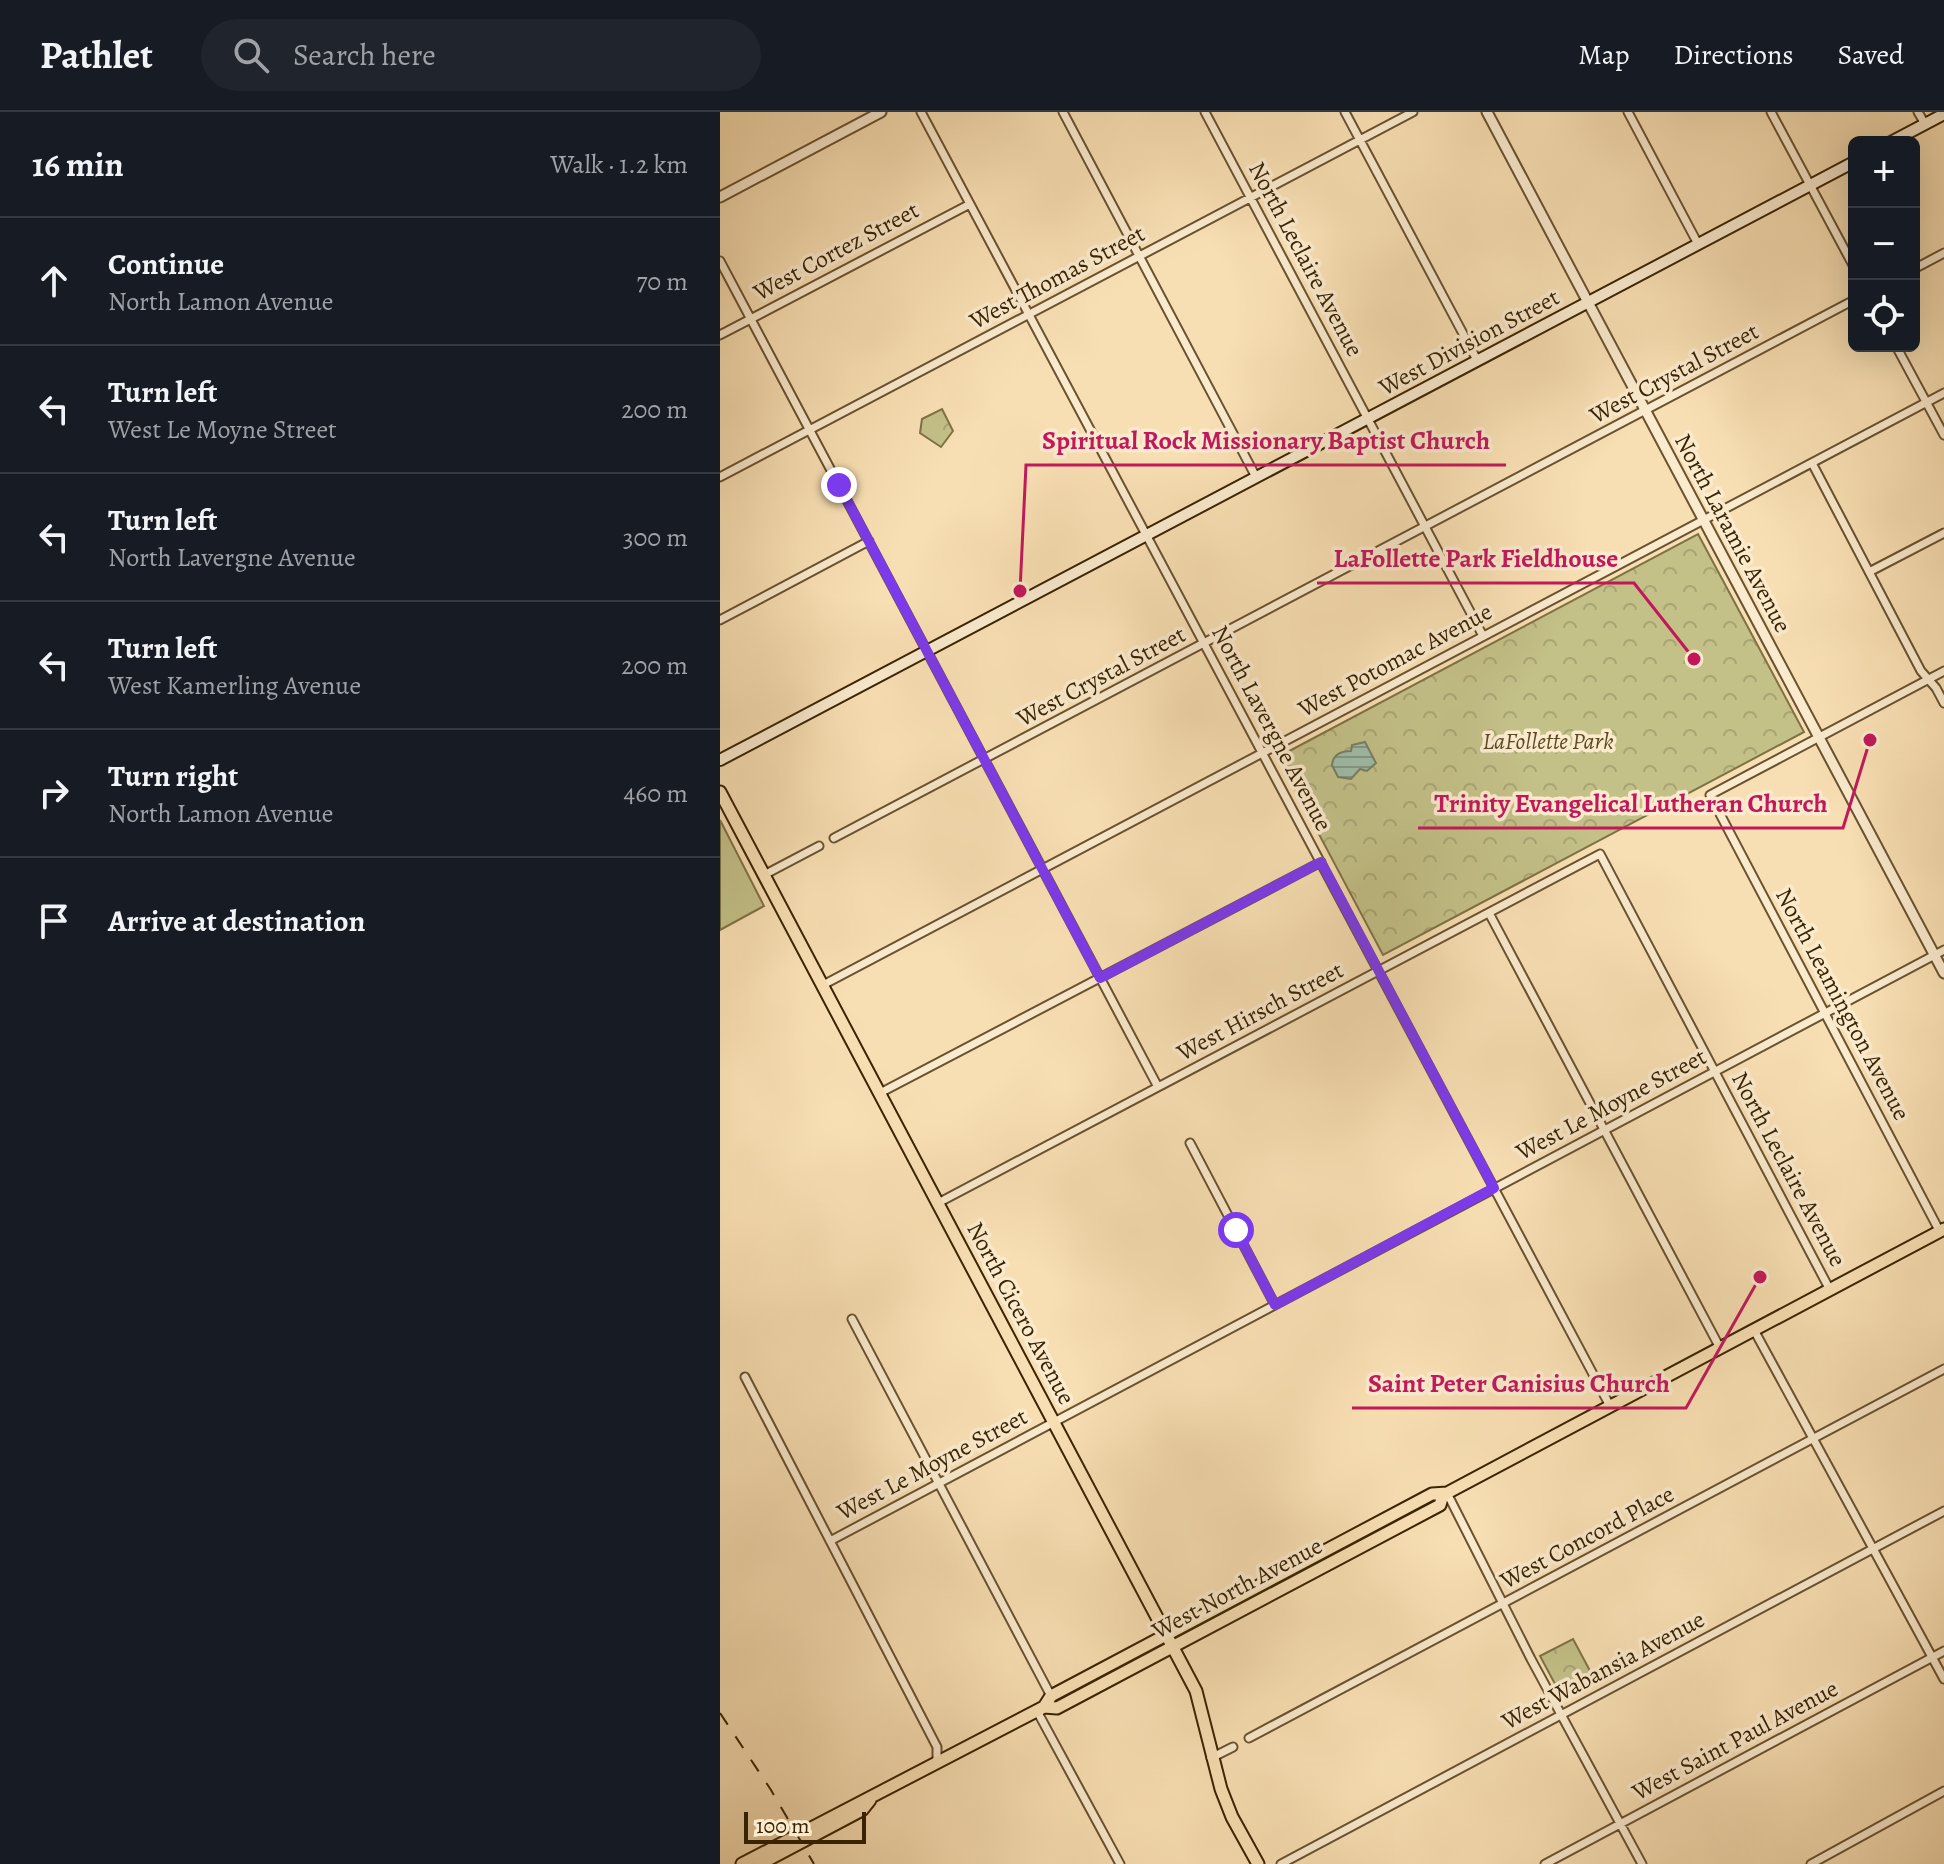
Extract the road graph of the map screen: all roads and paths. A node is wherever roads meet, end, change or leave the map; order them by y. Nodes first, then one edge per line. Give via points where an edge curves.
1 (881, 112) edge
2 (921, 112) edge
3 (1063, 112) edge
4 (1205, 112) edge
5 (1345, 112) edge
6 (1413, 112) edge
7 (1487, 112) edge
8 (1628, 112) edge
9 (1771, 112) edge
10 (1918, 112) edge
11 (1944, 114) edge
12 (1925, 124) junction
13 (1902, 136) edge
14 (1360, 140) junction
15 (1848, 165) edge
16 (1810, 185) junction
17 (720, 197) edge
18 (1251, 198) junction
19 (970, 204) junction
20 (1698, 244) junction
21 (1944, 253) edge
22 (1139, 256) junction
23 (1848, 256) edge
24 (720, 261) edge
25 (1920, 266) edge
26 (1587, 302) junction
27 (1848, 303) edge
28 (1029, 315) junction
29 (750, 318) junction
30 (720, 335) edge
31 (1899, 352) edge
32 (1477, 360) junction
33 (1944, 393) edge
34 (1927, 402) junction
35 (1645, 411) junction
36 (1368, 418) junction
37 (810, 430) junction
38 (1944, 435) edge
39 (1812, 463) junction
40 (720, 477) edge
41 (1256, 477) junction
42 (1704, 521) junction
43 (1425, 527) junction
44 (1944, 533) edge
45 (1147, 535) junction
46 (869, 541) junction
47 (1869, 572) junction
48 (720, 620) edge
49 (1483, 636) junction
50 (1204, 644) junction
51 (927, 651) junction
52 (1944, 671) edge
53 (1928, 679) junction
54 (1944, 703) edge
55 (1819, 737) junction
56 (1263, 752) junction
57 (720, 760) edge
58 (985, 760) junction
59 (720, 792) edge
60 (834, 838) dead end
61 (819, 846) dead end
62 (1600, 854) joint
63 (1321, 862) junction
64 (1042, 869) junction
65 (764, 875) junction
66 (1489, 913) junction
67 (1944, 950) edge
68 (1934, 955) junction
69 (1379, 971) junction
70 (1944, 973) edge
71 (1100, 978) junction
72 (823, 985) junction
73 (1825, 1013) junction
74 (1714, 1072) junction
75 (1158, 1087) junction
76 (880, 1093) junction
77 (1604, 1130) junction
78 (1190, 1143) dead end
79 (1494, 1188) junction
80 (938, 1203) junction
81 (1942, 1230) edge
82 (1830, 1290) junction
83 (1275, 1305) junction
84 (852, 1319) dead end
85 (1754, 1330) junction
86 (1720, 1348) junction
87 (1944, 1369) edge
88 (745, 1377) dead end
89 (1610, 1406) junction
90 (1054, 1422) junction
91 (1813, 1439) junction
92 (940, 1483) junction
93 (1445, 1494) junction
94 (1944, 1511) edge
95 (830, 1541) junction
96 (1873, 1549) junction
97 (1505, 1603) junction
98 (1167, 1635) junction
99 (1173, 1647) junction
100 (1944, 1651) edge
101 (1932, 1657) junction
102 (1944, 1679) edge
103 (1044, 1705) junction
104 (1562, 1715) junction
105 (1249, 1738) dead end
106 (1233, 1747) dead end
107 (1211, 1758) junction
108 (937, 1764) junction
109 (1944, 1791) edge
110 (870, 1800) junction
111 (1620, 1823) junction
112 (742, 1864) edge
113 (760, 1864) edge
114 (1120, 1864) edge
115 (1258, 1864) edge
116 (1281, 1864) edge
117 (1545, 1864) edge
118 (1642, 1864) edge
119 (1811, 1864) edge

1 - 17 street
2 - 19 street, North Lavergne Avenue
3 - 22 street
4 - 18 street, North Leclaire Avenue
5 - 14 street
6 - 14 street, West Thomas Street
7 - 26 street, North Laramie Avenue
8 - 20 street
9 - 16 street
10 - 12 street
11 - 12 main road
12 - 13 main road
14 - 18 street, West Thomas Street
14 - 32 street
15 - 16 main road, West Division Street
16 - 20 main road, West Division Street
16 - 23 street
18 - 22 street, West Thomas Street
18 - 36 street, North Leclaire Avenue
19 - 28 street, North Lavergne Avenue
19 - 29 street, West Cortez Street
20 - 26 main road, West Division Street
21 - 25 street
22 - 28 street, West Thomas Street
22 - 41 street
24 - 29 street
26 - 32 main road, West Division Street
26 - 35 street, North Laramie Avenue
27 - 35 street, West Crystal Street
28 - 37 street, West Thomas Street
28 - 45 street, North Lavergne Avenue
29 - 30 street, West Cortez Street
29 - 37 street
31 - 34 street
32 - 36 main road, West Division Street
33 - 34 street, West Potomac Avenue
34 - 38 street
34 - 39 street, West Potomac Avenue
35 - 42 street, North Laramie Avenue
35 - 43 street, West Crystal Street
36 - 41 main road, West Division Street
36 - 43 street, North Leclaire Avenue
37 - 40 street, West Thomas Street
37 - 46 street
39 - 42 street, West Potomac Avenue
39 - 47 street
41 - 45 main road, West Division Street
42 - 49 street, West Potomac Avenue
42 - 55 street, North Laramie Avenue
43 - 49 street, North Leclaire Avenue
43 - 50 street, West Crystal Street
44 - 47 street
45 - 50 street, North Lavergne Avenue
45 - 51 main road, West Division Street
46 - 48 street
46 - 51 street
47 - 53 street
49 - 56 street, West Potomac Avenue
50 - 56 street, North Lavergne Avenue
50 - 58 street, West Crystal Street
51 - 57 main road, West Division Street
51 - 58 street
52 - 53 street
53 - 54 street
53 - 55 street
55 - 68 street, North Laramie Avenue
55 - 73 street, North Leamington Avenue via 1710,795
56 - 63 street, North Lavergne Avenue
56 - 64 street, West Potomac Avenue
58 - 60 street, West Crystal Street
58 - 64 street
59 - 65 main road, North Cicero Avenue
61 - 65 street
62 - 66 street, West Hirsch Street
62 - 74 street, North Leclaire Avenue
63 - 69 street, North Lavergne Avenue
63 - 71 street
64 - 71 street
64 - 72 street, West Potomac Avenue
65 - 72 main road, North Cicero Avenue
66 - 69 street, West Hirsch Street
66 - 77 street
67 - 68 street, West Le Moyne Street
68 - 70 street, North Laramie Avenue
68 - 73 street, West Le Moyne Street
69 - 75 street, West Hirsch Street
69 - 79 street, North Lavergne Avenue
71 - 75 street
71 - 76 street
72 - 76 main road, North Cicero Avenue
73 - 74 street, West Le Moyne Street
73 - 81 street, North Leamington Avenue
74 - 77 street, West Le Moyne Street
74 - 82 street, North Leclaire Avenue
75 - 80 street, West Hirsch Street
76 - 80 main road, North Cicero Avenue
77 - 79 street, West Le Moyne Street
77 - 86 street
78 - 83 street
79 - 83 street, West Le Moyne Street
79 - 89 street, North Lavergne Avenue
80 - 90 main road, North Cicero Avenue
81 - 82 main road, West North Avenue
82 - 85 main road, West North Avenue
83 - 90 street, West Le Moyne Street
84 - 92 street
85 - 86 main road, West North Avenue
85 - 91 street
86 - 89 main road, West North Avenue
87 - 91 street, West Concord Place
88 - 95 street
89 - 93 main road, West North Avenue
90 - 92 street, West Le Moyne Street
90 - 98 main road, North Cicero Avenue
91 - 96 street
91 - 97 street, West Concord Place
92 - 95 street, West Le Moyne Street
92 - 103 street
93 - 97 street
93 - 98 main road, West North Avenue via 1432,1494
93 - 99 main road, West North Avenue via 1440,1505
94 - 96 street, West Wabansia Avenue
95 - 108 street via 936,1745
96 - 101 street
96 - 104 street, West Wabansia Avenue
97 - 104 street
97 - 105 street, West Concord Place
98 - 99 main road, North Cicero Avenue
98 - 103 main road, West North Avenue
99 - 103 main road, West North Avenue via 1057,1708
99 - 107 main road, North Cicero Avenue via 1198,1696
100 - 101 street, West Saint Paul Avenue
101 - 102 street
101 - 111 street, West Saint Paul Avenue
103 - 108 main road, West North Avenue
103 - 114 street
104 - 111 street
104 - 116 street, West Wabansia Avenue
106 - 107 street
107 - 115 main road, North Cicero Avenue via 1232,1817
108 - 110 main road, West North Avenue
109 - 119 street
110 - 112 main road, West North Avenue
110 - 113 main road, West North Avenue via 862,1810
111 - 117 street, West Saint Paul Avenue
111 - 118 street

